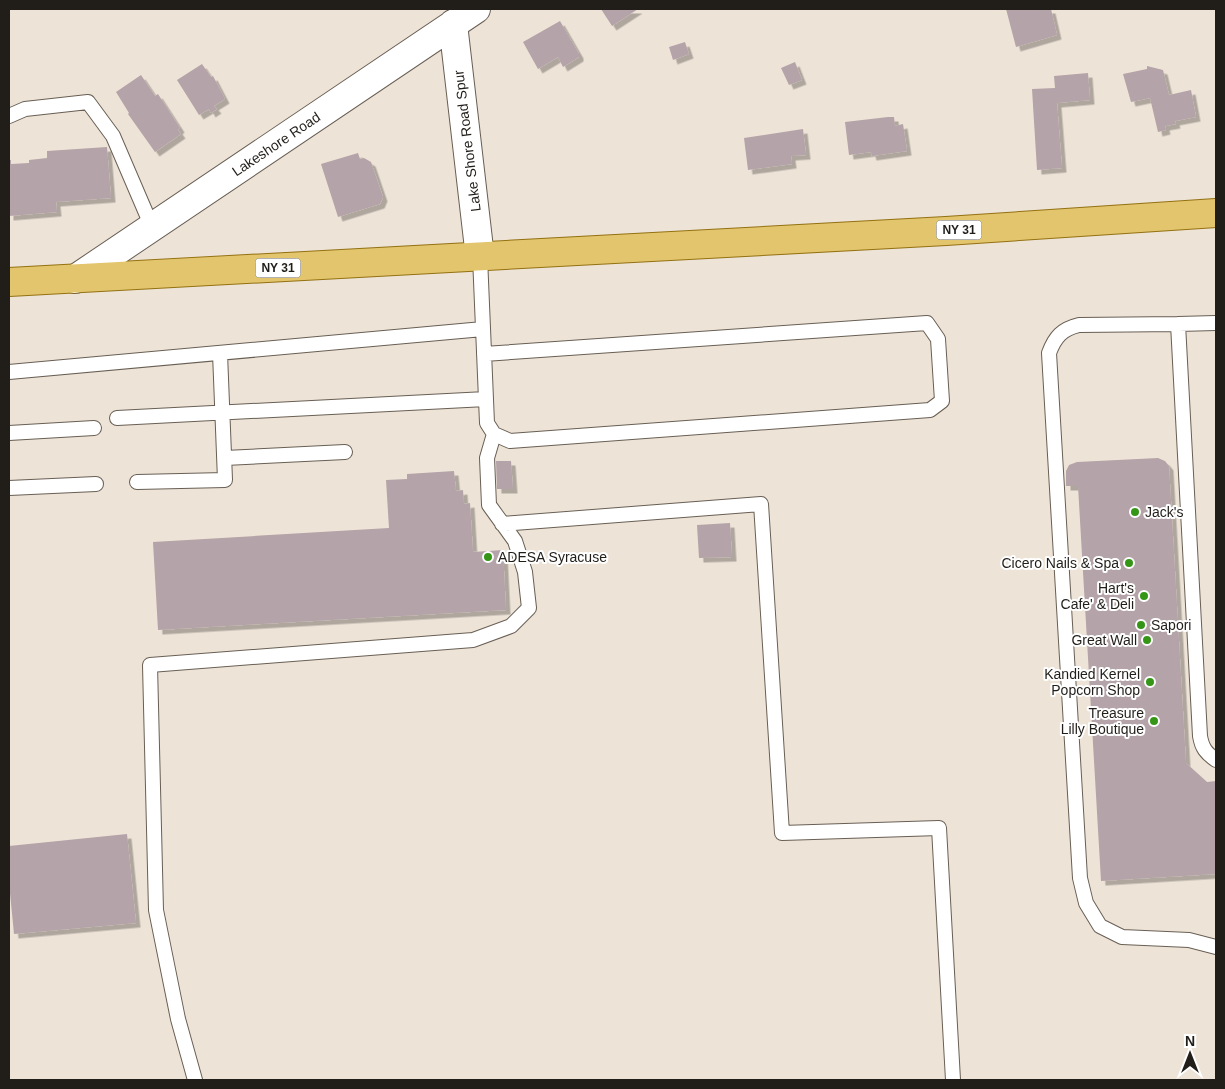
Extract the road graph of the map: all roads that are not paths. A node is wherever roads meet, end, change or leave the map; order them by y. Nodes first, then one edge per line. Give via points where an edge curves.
1 (476, 9) edge
2 (453, 24) junction
3 (9, 116) edge
4 (1216, 213) edge
5 (152, 227) junction
6 (480, 258) junction
7 (75, 279) junction
8 (9, 282) edge
9 (1216, 323) edge
10 (1178, 324) junction
11 (483, 329) junction
12 (220, 353) junction
13 (484, 354) junction
14 (9, 372) edge
15 (486, 399) junction
16 (222, 414) junction
17 (117, 418) dead end
18 (94, 428) dead end
19 (9, 434) edge
20 (494, 434) junction
21 (345, 452) dead end
22 (224, 458) junction
23 (137, 482) dead end
24 (96, 484) dead end
25 (9, 488) edge
26 (502, 524) junction
27 (1216, 760) edge
28 (1216, 947) edge
29 (195, 1080) edge
30 (953, 1080) edge

1 - 2 street, Lakeshore Road
2 - 5 street, Lakeshore Road
2 - 6 street, Lake Shore Road Spur
3 - 5 lane via 25,109 88,102 113,136
4 - 6 main road, NY 31
5 - 7 street, Lakeshore Road
6 - 7 main road, NY 31
6 - 11 lane
7 - 8 main road, NY 31
9 - 10 lane
10 - 27 lane via 1200,736 1207,754
10 - 28 lane via 1079,325 1066,328 1054,340 1049,353 1079,868 1086,903 1100,926 1122,937 1189,940
11 - 12 lane
11 - 13 lane
12 - 14 lane
12 - 16 lane
13 - 15 lane
13 - 20 lane via 915,323 926,323 938,339 942,401 930,410 510,441
15 - 16 lane
15 - 20 lane via 487,423
16 - 17 lane
16 - 22 lane
18 - 19 lane
20 - 26 lane via 487,458 489,505
21 - 22 lane
22 - 23 lane via 225,480
24 - 25 lane
26 - 29 lane via 515,541 525,572 529,608 512,626 473,640 150,665 156,910 178,1019
26 - 30 lane via 761,504 782,833 939,828

